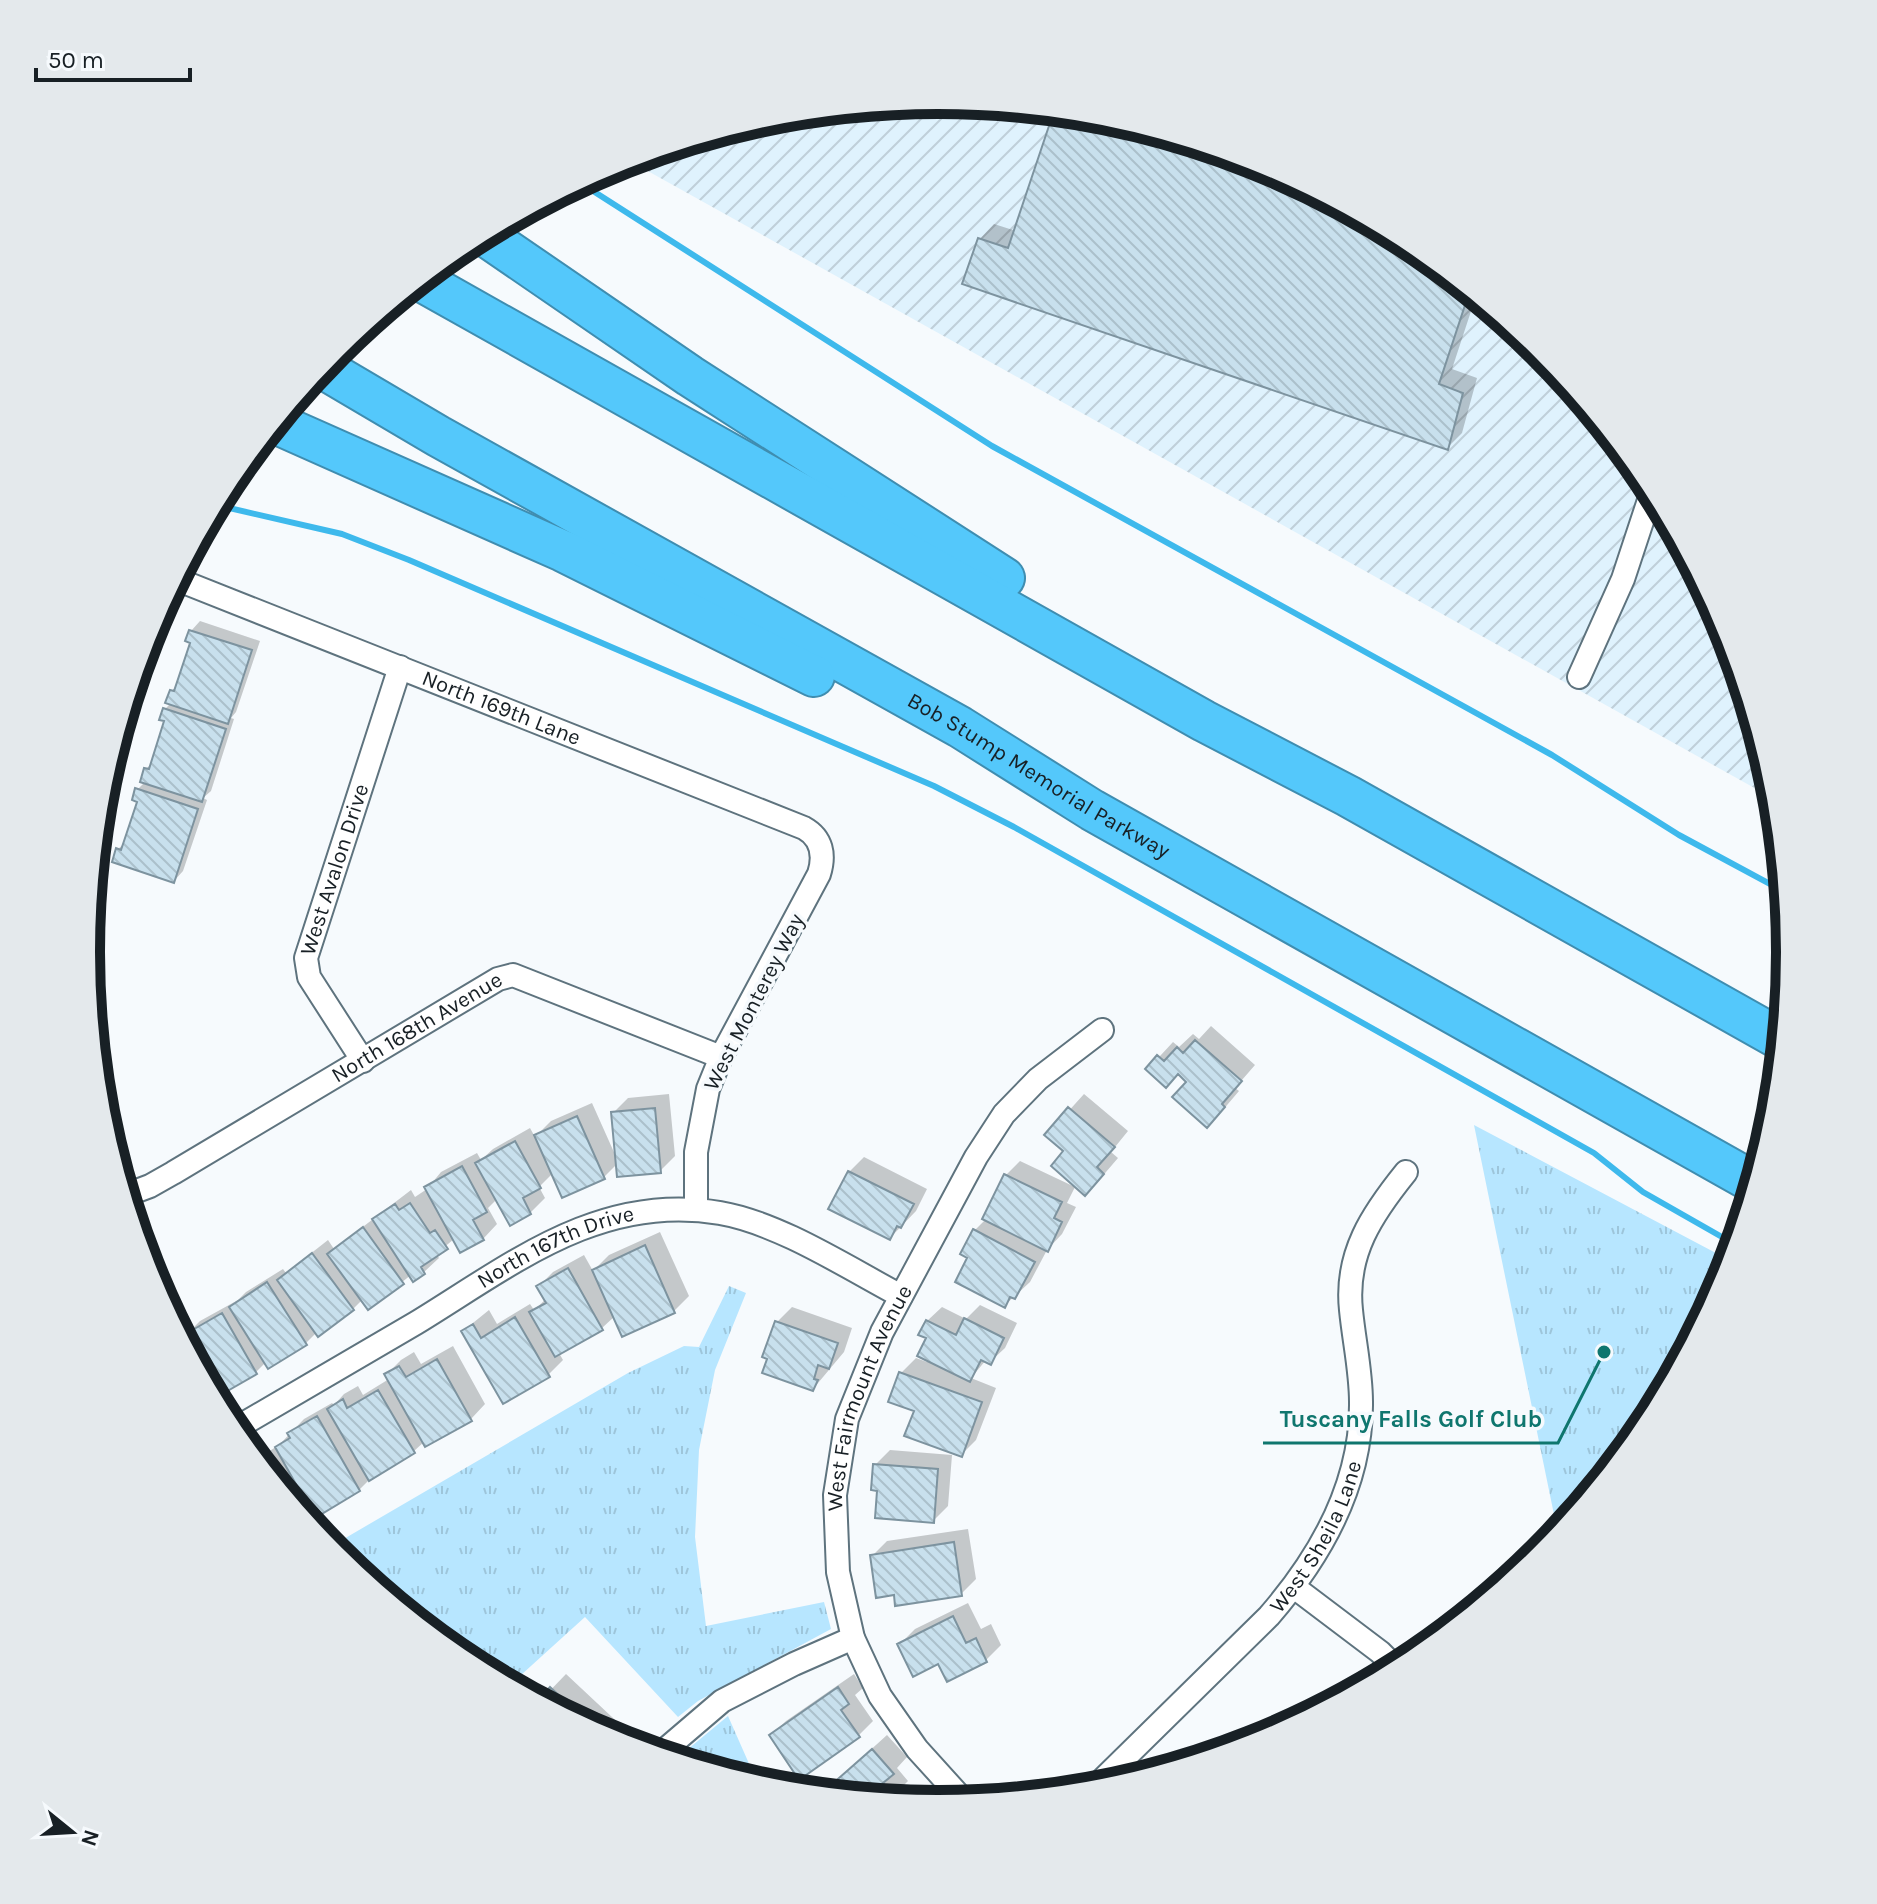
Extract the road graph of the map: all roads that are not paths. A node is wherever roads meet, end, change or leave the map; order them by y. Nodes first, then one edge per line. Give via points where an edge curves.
1 (494, 242) edge
2 (430, 286) edge
3 (332, 374) edge
4 (285, 427) edge
5 (1648, 505) edge
6 (185, 583) edge
7 (400, 667) junction
8 (1579, 677) dead end
9 (1348, 796) junction
10 (1077, 801) junction
11 (821, 846) joint
12 (1102, 1030) dead end
13 (1772, 1035) edge
14 (721, 1057) junction
15 (363, 1061) junction
16 (1406, 1172) dead end
17 (1746, 1178) edge
18 (135, 1191) edge
19 (696, 1210) junction
20 (901, 1296) junction
21 (245, 1423) edge
22 (1294, 1587) junction
23 (853, 1638) junction
24 (1387, 1659) edge
25 (669, 1746) edge
26 (1110, 1772) edge
27 (954, 1790) edge

1 - 9 highway via 790,443 1211,700
2 - 9 highway via 1204,721
3 - 10 highway, Bob Stump Memorial Parkway via 960,727
4 - 10 highway via 641,589 950,748
5 - 8 street via 1623,579
6 - 7 street, North 169th Lane
7 - 11 street, North 169th Lane via 804,828
7 - 15 street, West Avalon Drive via 306,958 309,977
9 - 13 highway
10 - 17 highway, Bob Stump Memorial Parkway
11 - 14 street, West Monterey Way via 819,874
12 - 20 street, West Fairmount Avenue via 1038,1079 1004,1114
14 - 15 street, North 168th Avenue via 513,975
14 - 19 street, West Monterey Way via 698,1130
15 - 18 street, North 168th Avenue
16 - 22 street, West Sheila Lane via 1379,1206 1351,1274 1361,1405 1355,1455 1343,1501 1322,1546
19 - 20 street, North 167th Drive via 768,1228
19 - 21 street, North 167th Drive via 627,1215 565,1233
20 - 23 street, West Fairmount Avenue via 847,1419 835,1495 838,1572
22 - 24 street
22 - 26 street, West Sheila Lane
23 - 25 street via 722,1701
23 - 27 street, West Fairmount Avenue via 880,1696

